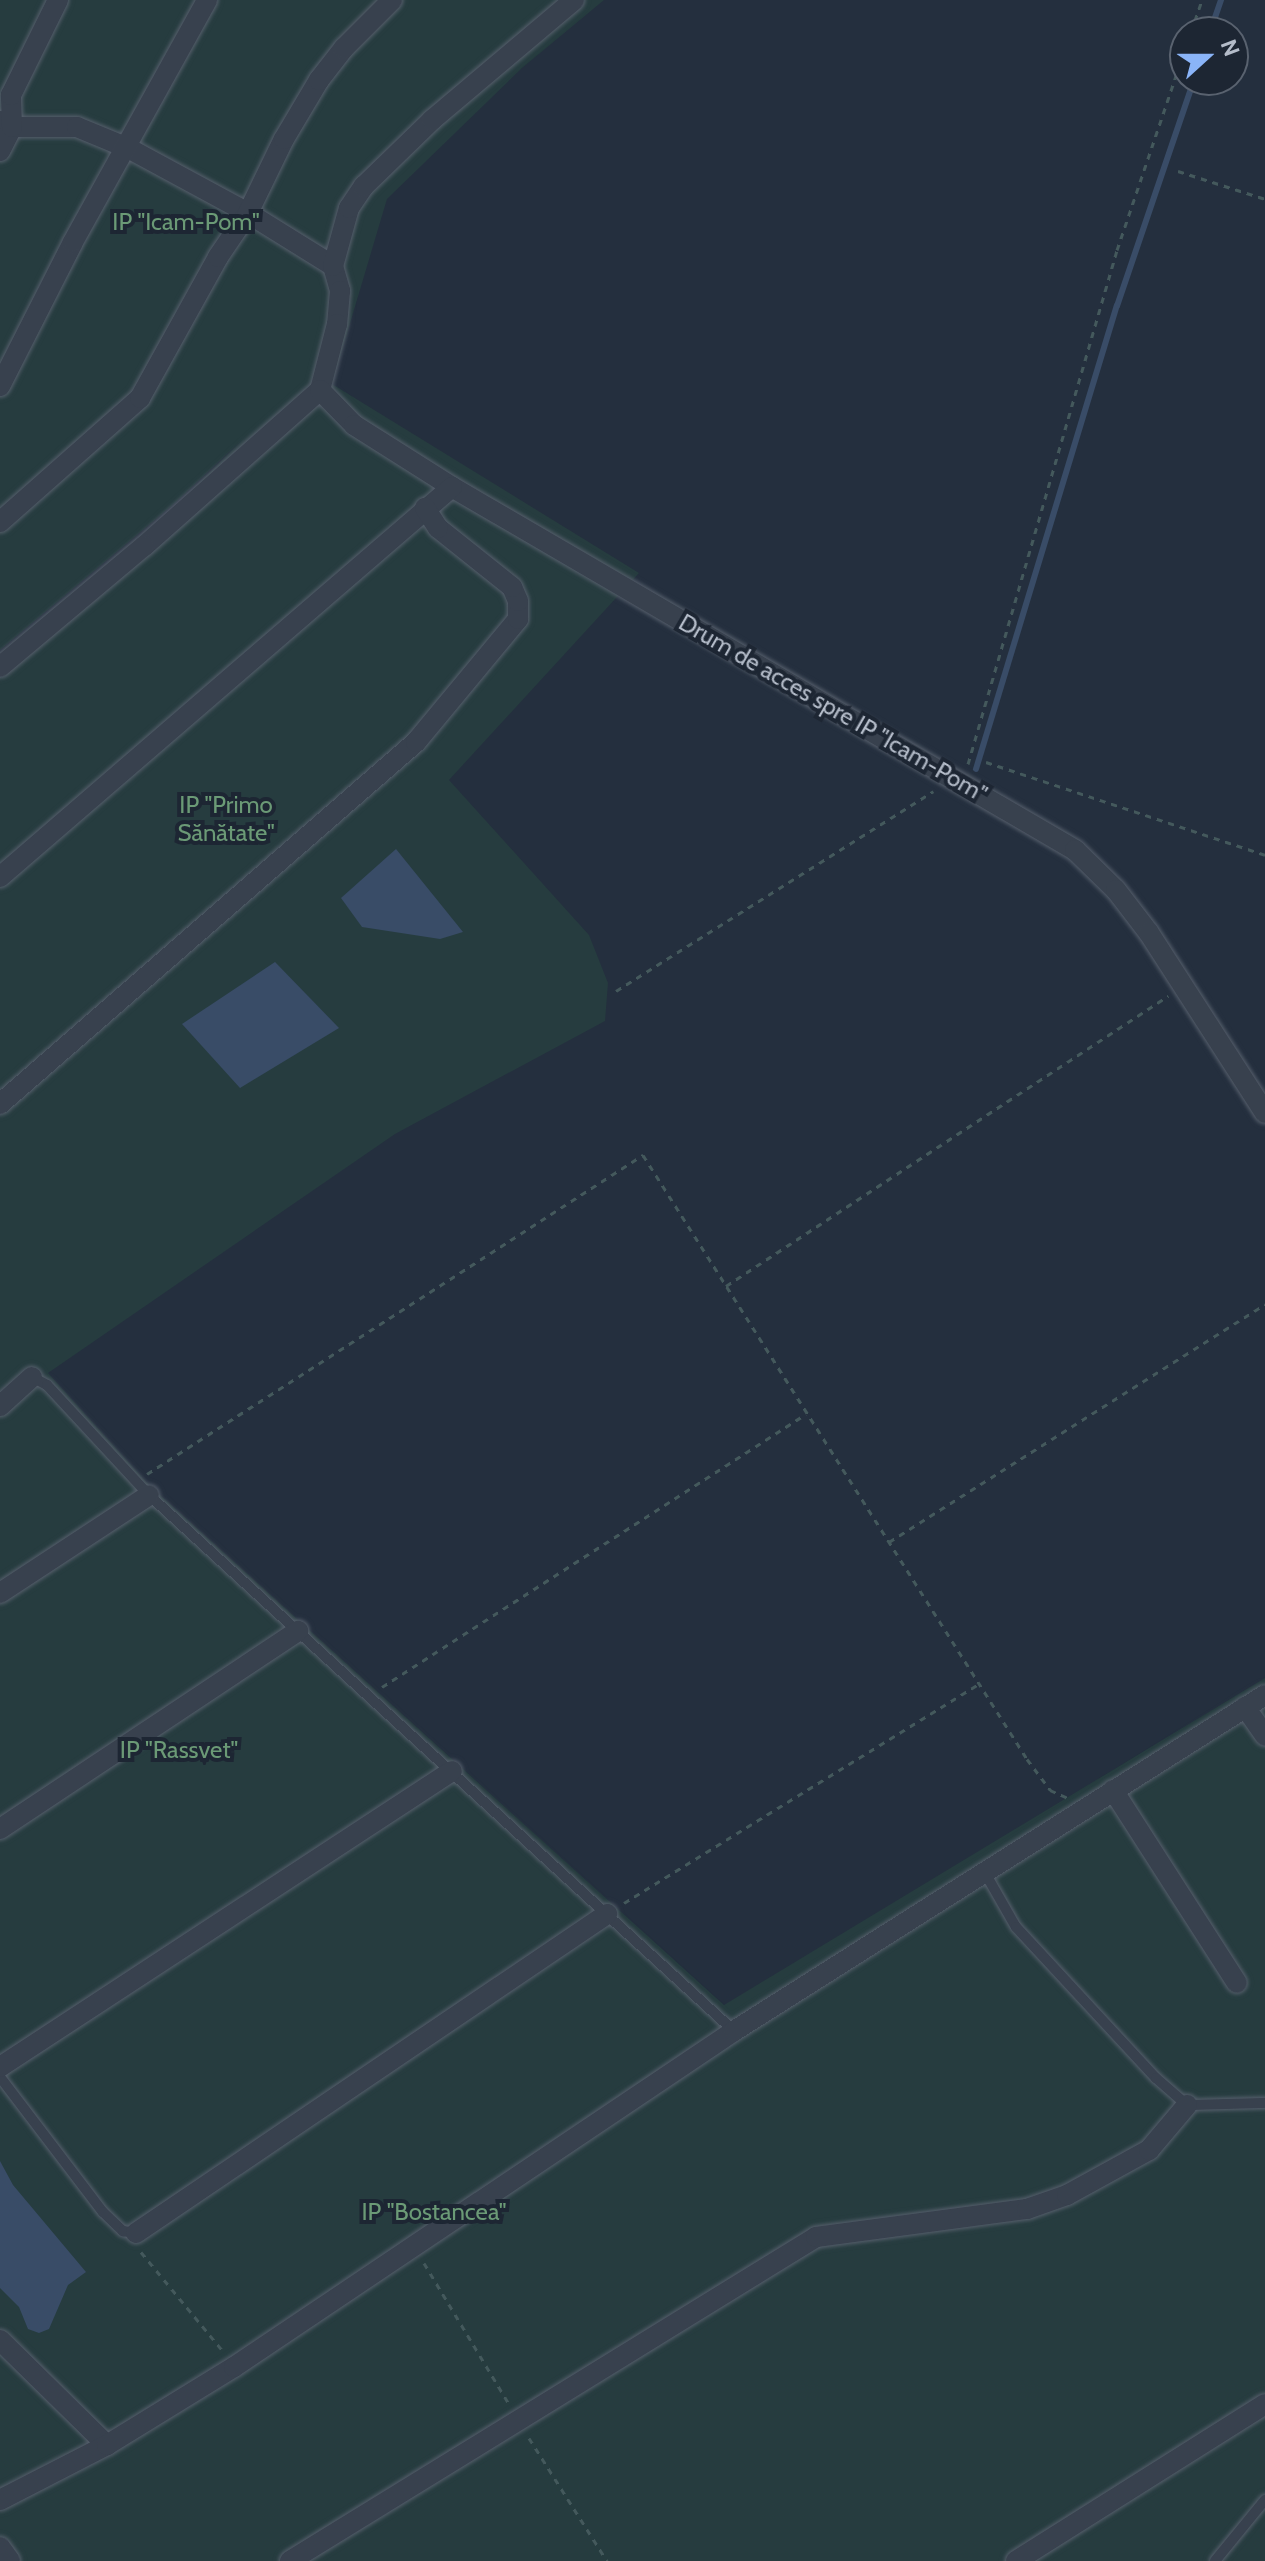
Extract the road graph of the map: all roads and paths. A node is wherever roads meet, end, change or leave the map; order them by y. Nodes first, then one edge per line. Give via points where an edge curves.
1 (58, 0) edge
2 (207, 0) edge
3 (392, 0) edge
4 (574, 0) edge
5 (1169, 96) edge
6 (6, 124) edge
7 (128, 148) junction
8 (0, 151) edge
9 (1178, 171) dead end
10 (1265, 199) edge
11 (248, 213) junction
12 (333, 266) junction
13 (0, 386) edge
14 (320, 390) junction
15 (452, 487) junction
16 (425, 508) junction
17 (0, 522) edge
18 (0, 667) edge
19 (986, 762) dead end
20 (958, 780) junction
21 (1265, 855) edge
22 (0, 877) edge
23 (1183, 986) junction
24 (616, 991) dead end
25 (0, 1104) edge
26 (1265, 1113) edge
27 (726, 1286) junction
28 (1265, 1304) edge
29 (32, 1377) joint
30 (0, 1406) edge
31 (808, 1413) junction
32 (143, 1488) junction
33 (889, 1542) junction
34 (0, 1593) edge
35 (298, 1631) junction
36 (979, 1683) junction
37 (369, 1695) junction
38 (1265, 1695) edge
39 (1245, 1707) junction
40 (1265, 1736) edge
41 (452, 1771) junction
42 (1113, 1790) junction
43 (1086, 1807) junction
44 (0, 1829) edge
45 (984, 1871) junction
46 (607, 1914) junction
47 (1237, 1983) dead end
48 (734, 2031) junction
49 (0, 2067) edge
50 (0, 2077) edge
51 (1265, 2103) edge
52 (1187, 2105) junction
53 (129, 2232) junction
54 (0, 2340) edge
55 (234, 2367) junction
56 (1265, 2404) edge
57 (107, 2445) junction
58 (0, 2500) edge
59 (1265, 2500) edge
60 (0, 2547) edge
61 (10, 2561) edge
62 (290, 2561) edge
63 (1016, 2561) edge
64 (1215, 2561) edge

1 - 6 street via 11,95
2 - 7 street
3 - 11 street via 319,80
4 - 12 street via 432,120 364,186 349,208
5 - 20 path via 1117,250
6 - 7 street via 77,127
6 - 8 street
7 - 11 street
7 - 13 street
9 - 10 path
11 - 12 street
11 - 17 street via 140,398
12 - 14 street via 340,291 337,324
14 - 15 street, Drum de acces spre IP "Icam-Pom" via 354,425
14 - 18 street
15 - 16 street
15 - 20 street, Drum de acces spre IP "Icam-Pom"
16 - 22 street
16 - 25 street via 438,528 512,587 518,619 416,742
19 - 21 path
20 - 23 street, Drum de acces spre IP "Icam-Pom" via 1075,850 1116,890
20 - 24 path
23 - 26 street, Drum de acces spre IP "Icam-Pom"
23 - 27 path
27 - 31 path
27 - 32 path via 643,1155
28 - 33 path
29 - 30 street
29 - 32 lane via 47,1385
31 - 33 path
31 - 37 path
32 - 34 street
32 - 35 lane
33 - 36 path
35 - 37 lane
35 - 44 street
36 - 43 path via 1050,1790
36 - 46 path
37 - 41 lane
38 - 39 street
39 - 40 street
39 - 42 street
41 - 46 lane
41 - 49 street
42 - 43 street
42 - 47 street
43 - 45 street
45 - 48 street
45 - 52 lane via 1016,1927
46 - 48 lane
46 - 53 street
48 - 55 street
50 - 53 lane via 103,2212
51 - 52 lane
52 - 62 street via 1149,2150 1067,2195 1027,2209 816,2237
53 - 55 path
54 - 57 street
55 - 57 street
56 - 63 street
57 - 58 street
59 - 64 lane
60 - 61 street

